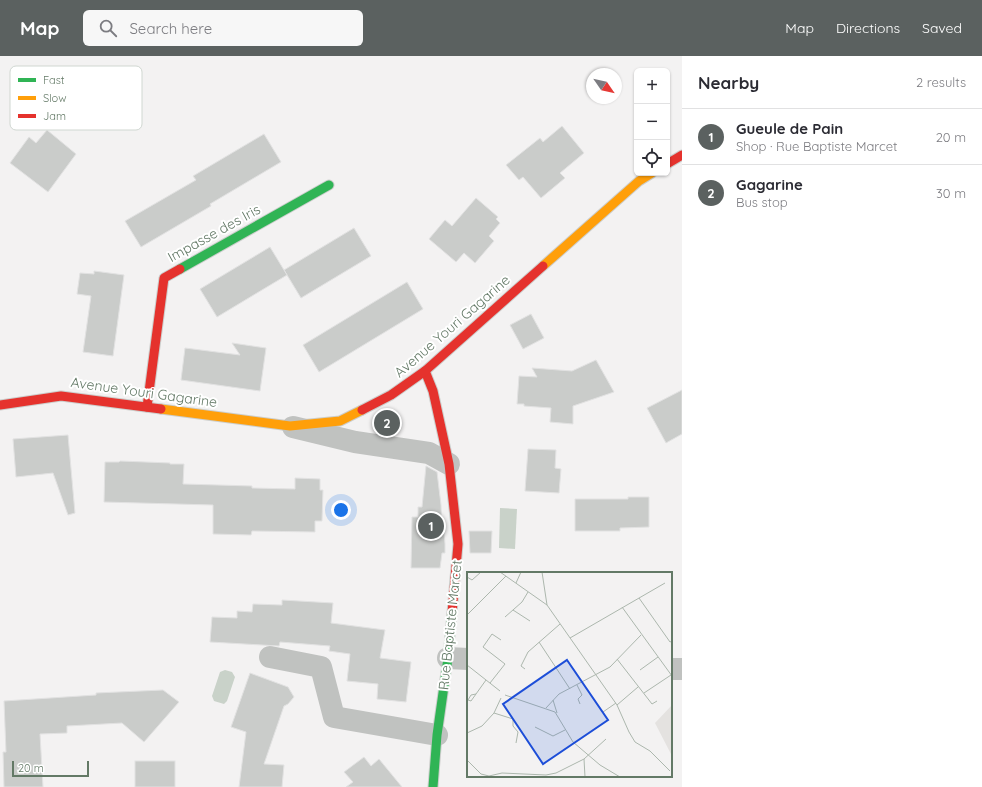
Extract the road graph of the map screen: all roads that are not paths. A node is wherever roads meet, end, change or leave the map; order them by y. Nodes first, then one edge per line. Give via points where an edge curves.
1 (682, 155) edge
2 (670, 162) edge
3 (646, 176) edge
4 (329, 185) dead end
5 (425, 371) junction
6 (0, 405) edge
7 (147, 407) junction
8 (290, 426) junction
9 (449, 464) junction
10 (270, 657) dead end
11 (458, 658) edge
12 (437, 736) junction
13 (433, 787) edge

1 - 2 street
3 - 5 street, Avenue Youri Gagarine
4 - 7 street, Impasse des Iris via 164,278
5 - 8 street, Avenue Youri Gagarine via 392,395 340,421
5 - 9 street, Rue Baptiste Marcet
6 - 7 street, Avenue Youri Gagarine via 61,396
7 - 8 street, Avenue Youri Gagarine
8 - 9 street via 355,442 429,453
9 - 11 street, Rue Baptiste Marcet via 458,544
10 - 12 street via 321,667 334,716
11 - 12 street, Rue Baptiste Marcet
12 - 13 street, Rue Baptiste Marcet

